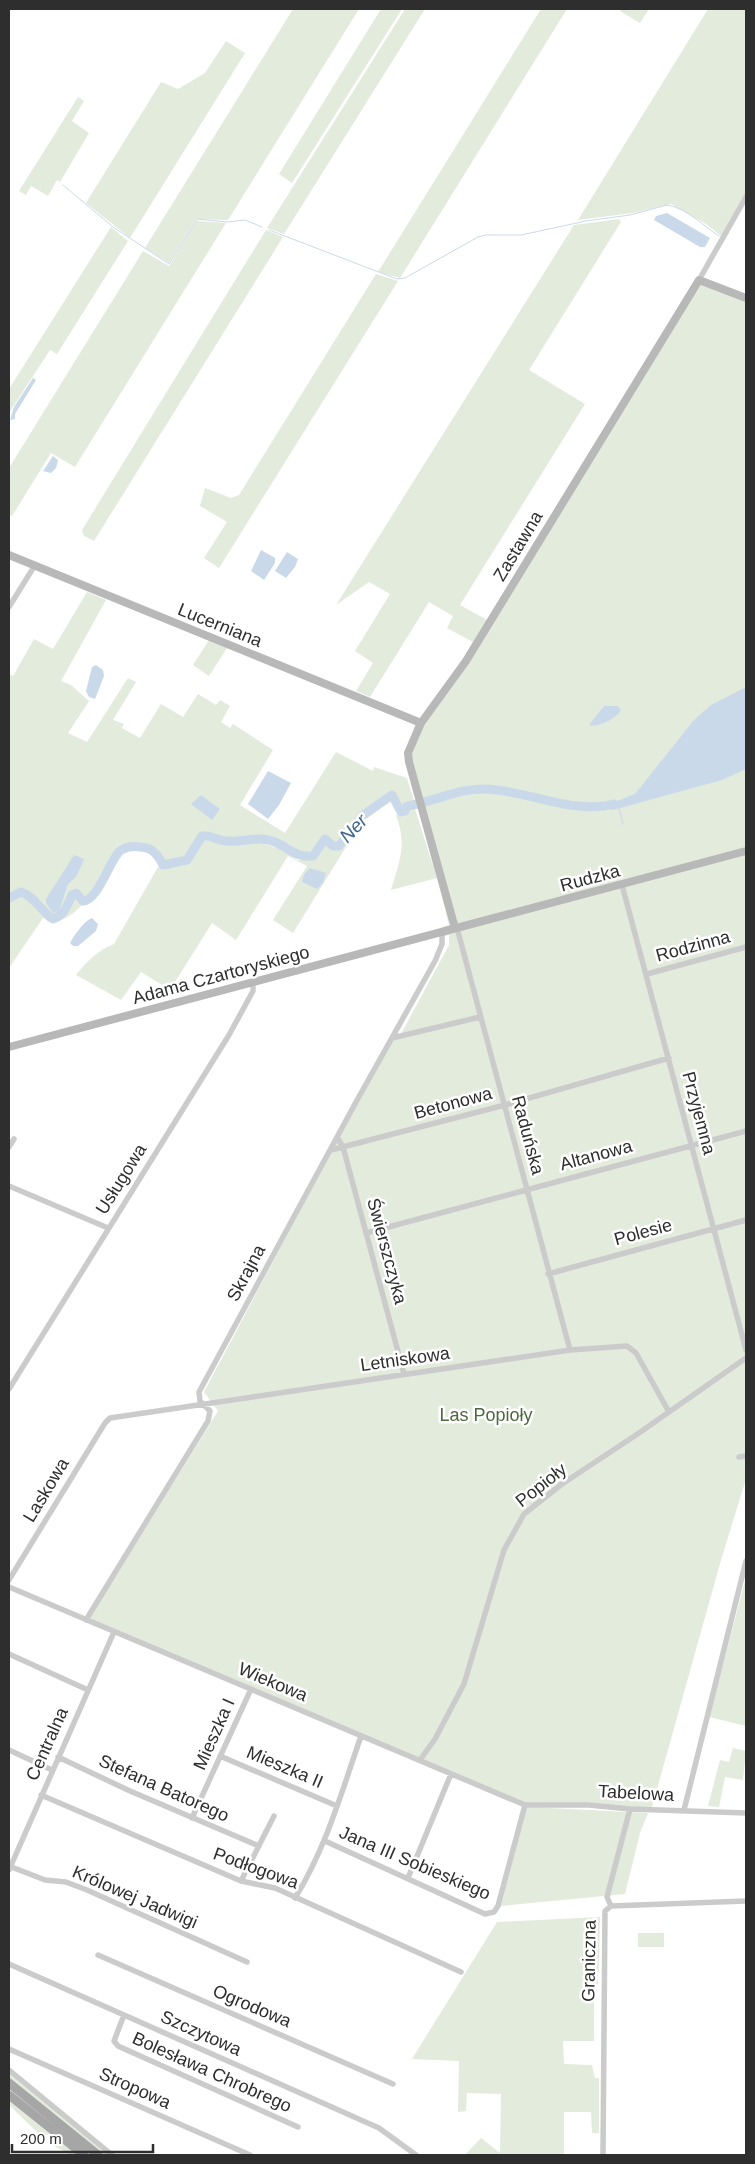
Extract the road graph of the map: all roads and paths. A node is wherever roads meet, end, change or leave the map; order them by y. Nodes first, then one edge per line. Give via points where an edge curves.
1 (746, 197) edge
2 (699, 280) junction
3 (746, 298) edge
4 (9, 555) edge
5 (35, 565) junction
6 (9, 607) edge
7 (420, 722) junction
8 (746, 851) edge
9 (622, 884) junction
10 (456, 928) junction
11 (442, 932) junction
12 (746, 947) edge
13 (648, 974) junction
14 (253, 982) junction
15 (480, 1017) junction
16 (392, 1038) junction
17 (9, 1047) edge
18 (669, 1058) junction
19 (505, 1105) junction
20 (746, 1131) edge
21 (338, 1137) junction
22 (14, 1139) dead end
23 (692, 1146) junction
24 (9, 1147) edge
25 (343, 1148) junction
26 (331, 1150) junction
27 (9, 1186) edge
28 (527, 1190) junction
29 (746, 1220) edge
30 (108, 1228) junction
31 (714, 1229) junction
32 (366, 1233) junction
33 (548, 1274) junction
34 (570, 1350) junction
35 (746, 1350) edge
36 (746, 1358) edge
37 (404, 1374) junction
38 (9, 1389) edge
39 (205, 1404) junction
40 (669, 1412) junction
41 (110, 1418) joint
42 (746, 1561) edge
43 (9, 1580) edge
44 (9, 1587) edge
45 (86, 1620) junction
46 (114, 1632) junction
47 (9, 1654) edge
48 (251, 1689) junction
49 (88, 1690) junction
50 (361, 1736) junction
51 (9, 1750) edge
52 (220, 1756) junction
53 (58, 1757) junction
54 (420, 1760) junction
55 (52, 1770) junction
56 (452, 1774) junction
57 (41, 1795) junction
58 (525, 1805) junction
59 (338, 1806) junction
60 (630, 1809) junction
61 (684, 1810) junction
62 (746, 1813) edge
63 (274, 1816) dead end
64 (192, 1818) junction
65 (325, 1841) junction
66 (259, 1846) junction
67 (9, 1867) edge
68 (408, 1878) junction
69 (242, 1881) junction
70 (295, 1898) junction
71 (746, 1901) edge
72 (611, 1906) junction
73 (98, 1955) dead end
74 (247, 1962) dead end
75 (9, 1964) edge
76 (461, 1972) dead end
77 (124, 2015) junction
78 (9, 2049) edge
79 (9, 2070) edge
80 (9, 2084) edge
81 (394, 2084) dead end
82 (9, 2095) edge
83 (298, 2127) dead end
84 (84, 2155) edge
85 (98, 2155) edge
86 (112, 2155) edge
87 (250, 2155) edge
88 (416, 2155) edge
89 (603, 2155) edge

1 - 2 street, Zastawna
2 - 3 street
2 - 7 street, Zastawna via 466,661
4 - 5 street, Lucerniana
5 - 6 street
5 - 7 street, Lucerniana
7 - 10 street, Zastawna via 408,757
8 - 9 street, Rudzka
9 - 10 street, Rudzka
9 - 13 street, Przyjemna
10 - 11 street, Rudzka
10 - 15 street, Raduńska
11 - 14 street, Adama Czartoryskiego
11 - 16 street, Skrajna via 442,944 435,960
12 - 13 street, Rodzinna
13 - 18 street, Przyjemna
14 - 17 street, Adama Czartoryskiego
14 - 30 street, Usługowa via 253,991 229,1035
15 - 16 street
15 - 19 street, Raduńska
16 - 21 street, Skrajna
18 - 19 street, Betonowa
18 - 23 street, Przyjemna
19 - 25 street, Betonowa
19 - 28 street, Raduńska
20 - 23 street, Altanowa
21 - 25 street, Świerszczyka
21 - 26 street, Skrajna
22 - 24 street
23 - 28 street, Altanowa
23 - 31 street, Przyjemna
25 - 26 street, Betonowa
25 - 32 street, Świerszczyka
26 - 39 street, Skrajna via 199,1392 200,1401
27 - 30 street
28 - 32 street, Altanowa
28 - 33 street, Raduńska
29 - 31 street, Polesie
30 - 38 street, Usługowa
31 - 33 street, Polesie
31 - 35 street, Przyjemna
32 - 37 street, Świerszczyka
33 - 34 street, Raduńska
34 - 37 street, Letniskowa
34 - 40 street, Letniskowa via 627,1346 636,1353
36 - 40 street, Popioły
37 - 39 street, Letniskowa
39 - 41 street, Letniskowa
39 - 45 street, Skrajna via 210,1411 208,1420
40 - 54 street, Popioły via 562,1484 524,1514 504,1550 464,1684
41 - 43 street, Laskowa
42 - 61 street
44 - 45 street, Wiekowa
45 - 46 street, Wiekowa
46 - 48 street, Wiekowa
46 - 49 street, Centralna
47 - 49 street
48 - 50 street, Wiekowa
48 - 52 street, Mieszka I
49 - 53 street, Centralna
50 - 54 street, Wiekowa
50 - 59 street
51 - 55 street
52 - 59 street, Mieszka II
52 - 64 street, Mieszka I
53 - 55 street, Centralna
53 - 64 street, Stefana Batorego
54 - 56 street, Wiekowa
55 - 57 street, Centralna
56 - 58 street, Wiekowa
56 - 68 street
57 - 67 street, Centralna
57 - 69 street, Podłogowa
58 - 60 street, Tabelowa
58 - 68 street, Jana III Sobieskiego via 494,1912 485,1914
59 - 65 street
60 - 61 street, Tabelowa
60 - 72 street via 607,1897
61 - 62 street, Tabelowa
63 - 66 street
64 - 66 street, Stefana Batorego
65 - 68 street, Jana III Sobieskiego
65 - 70 street
66 - 69 street
67 - 74 street, Królowej Jadwigi via 87,1890
69 - 70 street, Podłogowa via 275,1888
70 - 76 street, Podłogowa
71 - 72 street, Graniczna
72 - 89 street, Graniczna via 603,1915
73 - 81 street, Ogrodowa
75 - 77 street, Szczytowa
77 - 83 street, Bolesława Chrobrego via 114,2041 118,2046
77 - 88 street, Szczytowa via 382,2129
78 - 87 street, Stropowa
79 - 86 street
80 - 85 main road
82 - 84 main road

